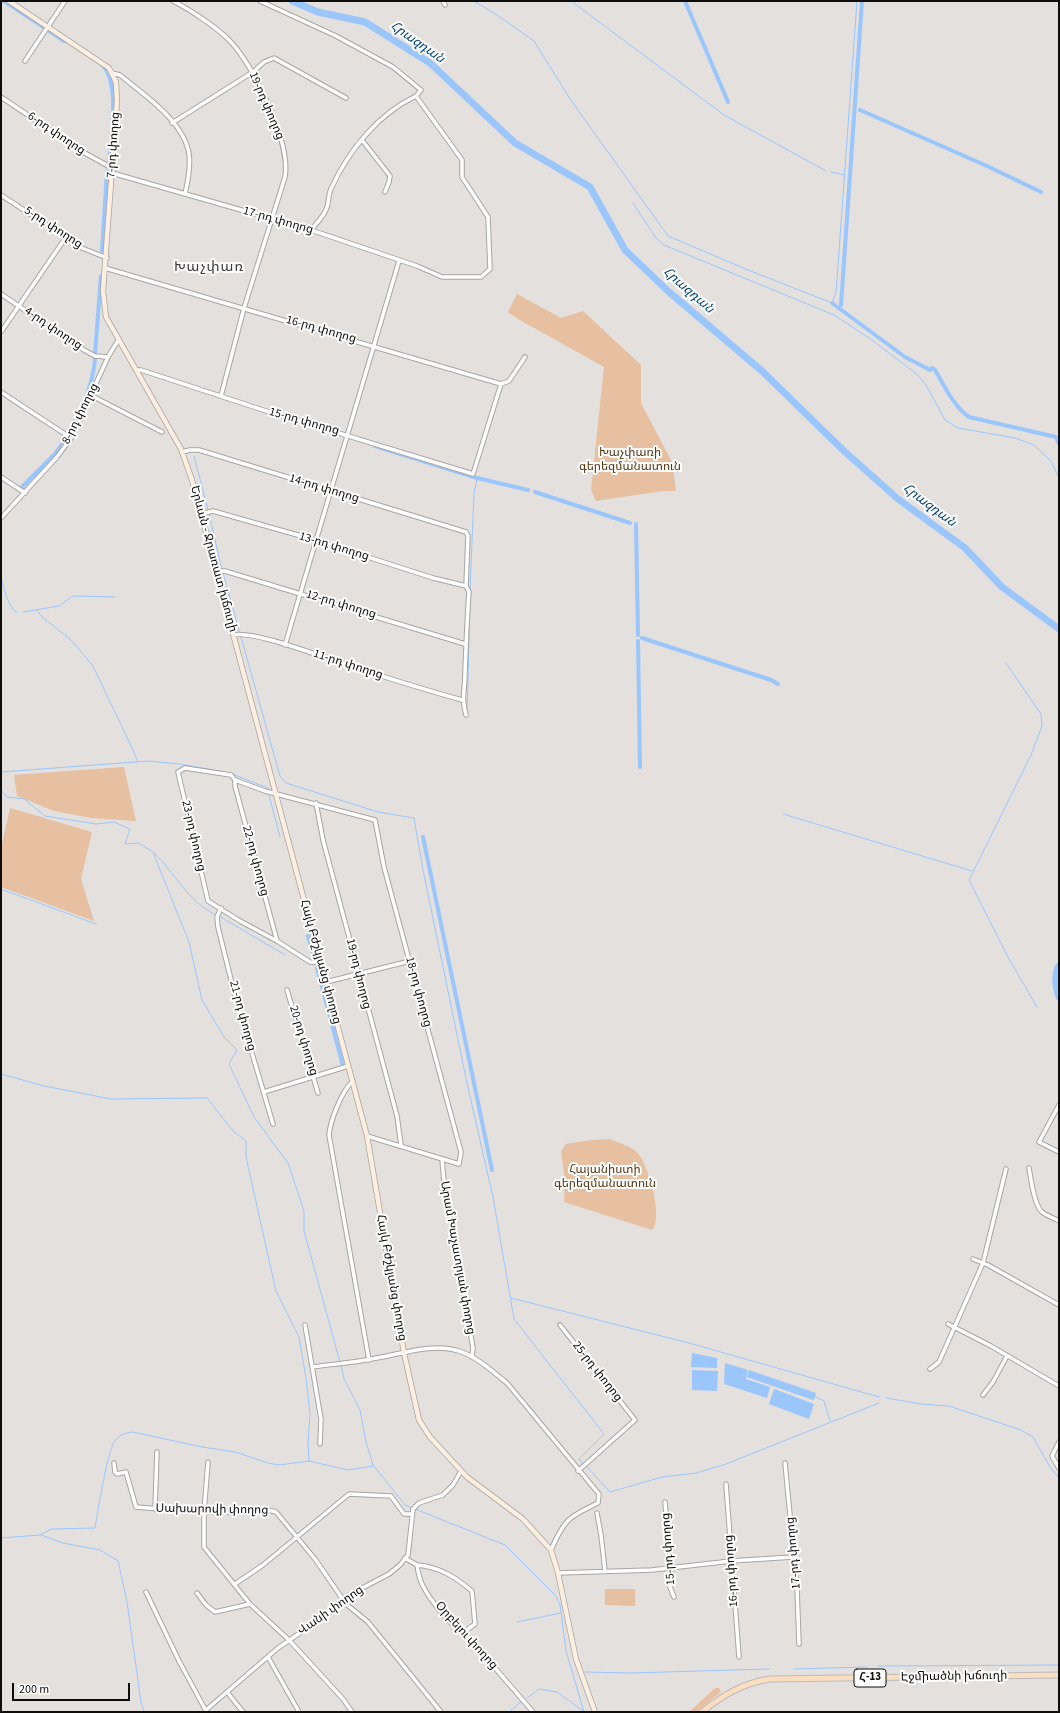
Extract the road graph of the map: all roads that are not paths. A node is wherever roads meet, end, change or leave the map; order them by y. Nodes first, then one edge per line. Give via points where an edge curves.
1 (9, 1) edge
2 (65, 1) edge
3 (173, 1) edge
4 (260, 1) edge
5 (49, 27) junction
6 (25, 61) dead end
7 (253, 72) junction
8 (112, 73) junction
9 (416, 96) junction
10 (1, 97) edge
11 (346, 98) dead end
12 (172, 123) junction
13 (362, 140) junction
14 (112, 170) junction
15 (385, 192) dead end
16 (186, 194) junction
17 (1, 195) edge
18 (272, 220) junction
19 (311, 230) junction
20 (66, 237) junction
21 (106, 258) junction
22 (399, 261) junction
23 (105, 268) junction
24 (1, 294) edge
25 (19, 306) junction
26 (244, 308) junction
27 (1, 332) edge
28 (119, 339) junction
29 (374, 346) junction
30 (525, 357) dead end
31 (108, 358) junction
32 (136, 370) junction
33 (501, 384) junction
34 (1, 392) edge
35 (92, 396) junction
36 (221, 396) junction
37 (162, 432) dead end
38 (346, 434) junction
39 (71, 438) junction
40 (182, 452) junction
41 (1, 477) edge
42 (331, 490) junction
43 (25, 493) junction
44 (201, 514) junction
45 (1, 518) edge
46 (315, 540) junction
47 (217, 571) junction
48 (466, 586) junction
49 (299, 592) junction
50 (234, 635) junction
51 (465, 644) junction
52 (285, 645) junction
53 (462, 700) junction
54 (466, 715) dead end
55 (235, 780) junction
56 (274, 792) junction
57 (316, 803) junction
58 (221, 908) junction
59 (277, 941) junction
60 (410, 961) junction
61 (321, 963) junction
62 (359, 974) junction
63 (326, 982) junction
64 (287, 990) dead end
65 (348, 1066) junction
66 (314, 1077) junction
67 (352, 1082) junction
68 (264, 1092) junction
69 (318, 1093) dead end
70 (1059, 1105) edge
71 (273, 1124) dead end
72 (367, 1136) junction
73 (401, 1145) junction
74 (1059, 1152) edge
75 (442, 1159) junction
76 (1029, 1168) dead end
77 (1006, 1169) dead end
78 (1059, 1222) edge
79 (973, 1259) dead end
80 (983, 1263) junction
81 (1059, 1306) edge
82 (560, 1324) dead end
83 (948, 1324) dead end
84 (305, 1325) dead end
85 (954, 1327) junction
86 (404, 1353) junction
87 (1007, 1356) junction
88 (472, 1357) junction
89 (369, 1360) junction
90 (313, 1367) junction
91 (930, 1369) dead end
92 (1059, 1386) edge
93 (983, 1395) dead end
94 (1059, 1442) edge
95 (320, 1444) dead end
96 (158, 1452) dead end
97 (208, 1462) dead end
98 (114, 1463) dead end
99 (785, 1463) dead end
100 (1059, 1468) edge
101 (578, 1470) junction
102 (461, 1471) junction
103 (726, 1484) dead end
104 (665, 1502) dead end
105 (155, 1509) junction
106 (204, 1512) junction
107 (597, 1513) dead end
108 (411, 1514) junction
109 (296, 1537) junction
110 (550, 1550) junction
111 (793, 1557) junction
112 (405, 1558) junction
113 (731, 1561) junction
114 (417, 1565) junction
115 (671, 1567) junction
116 (605, 1571) junction
117 (558, 1573) junction
118 (235, 1584) junction
119 (146, 1592) dead end
120 (197, 1593) dead end
121 (674, 1597) dead end
122 (344, 1599) junction
123 (250, 1604) junction
124 (464, 1632) junction
125 (289, 1640) junction
126 (799, 1644) dead end
127 (268, 1657) junction
128 (739, 1657) dead end
129 (1059, 1675) edge
130 (227, 1692) junction
131 (206, 1711) edge
132 (243, 1712) edge
133 (299, 1712) edge
134 (352, 1712) edge
135 (442, 1712) edge
136 (532, 1712) edge
137 (595, 1712) edge
138 (702, 1712) edge

1 - 5 main road
2 - 5 street
3 - 7 street, 19-րդ փողոց via 228,39
4 - 9 street via 336,36 393,67 422,90
5 - 6 street
5 - 8 main road via 109,68
7 - 11 street via 264,62 274,58
7 - 12 street
7 - 18 street, 19-րդ փողոց via 269,107 286,160 285,177
8 - 12 street via 120,75 159,107
8 - 14 main road, 7-րդ փողոց via 116,82 117,101
9 - 13 street via 400,103
9 - 22 street, 17-րդ փողոց via 462,160 462,177 488,217 490,269 481,278 442,277
10 - 14 street, 6-րդ փողոց
12 - 16 street via 181,133 189,153
13 - 15 street via 390,176
13 - 19 street via 348,158 330,191 327,209
14 - 16 street, 17-րդ փողոց
14 - 21 main road, 7-րդ փողոց
16 - 18 street, 17-րդ փողոց
17 - 20 street, 5-րդ փողոց
18 - 19 street, 17-րդ փողոց
18 - 26 street, 19-րդ փողոց
19 - 22 street, 17-րդ փողոց
20 - 21 street, 5-րդ փողոց via 82,248
20 - 25 street
21 - 23 main road, 7-րդ փողոց
22 - 29 street
23 - 26 street, 16-րդ փողոց
23 - 28 main road, 7-րդ փողոց via 103,291 106,317
24 - 25 street, 4-րդ փողոց
25 - 27 street
25 - 31 street, 4-րդ փողոց via 84,350
26 - 29 street, 16-րդ փողոց
26 - 36 street, 19-րդ փողոց
28 - 31 street, 8-րդ փողոց
28 - 32 main road, Երևան - Ջրառատ խճուղի
29 - 33 street, 16-րդ փողոց
29 - 38 street
30 - 33 street via 512,377
31 - 35 street, 8-րդ փողոց
32 - 36 street, 15-րդ փողոց
32 - 40 main road, Երևան - Ջրառատ խճուղի
33 - 38 street, 15-րդ փողոց via 473,474
34 - 39 street
35 - 37 street
35 - 39 street, 8-րդ փողոց
36 - 38 street, 15-րդ փողոց
38 - 42 street
39 - 43 street, 8-րդ փողոց
40 - 42 street, 14-րդ փողոց via 200,450
40 - 44 main road, Երևան - Ջրառատ խճուղի
41 - 43 street
42 - 46 street
42 - 48 street, 14-րդ փողոց via 466,532
43 - 45 street, 8-րդ փողոց
44 - 46 street, 13-րդ փողոց via 213,511
44 - 47 main road, Երևան - Ջրառատ խճուղի
46 - 48 street, 13-րդ փողոց
46 - 49 street
47 - 49 street, 12-րդ փողոց
47 - 50 main road, Երևան - Ջրառատ խճուղի
48 - 51 street via 469,592
49 - 51 street, 12-րդ փողոց
49 - 52 street
50 - 52 street, 11-րդ փողոց via 243,633
50 - 56 main road, Երևան - Ջրառատ խճուղի
51 - 53 street
52 - 53 street, 11-րդ փողոց
53 - 54 street
55 - 56 street
55 - 58 street, 23-րդ փողոց via 230,775 185,768 178,772 208,901
55 - 59 street, 22-րդ փողոց
56 - 57 street
56 - 61 main road, Հայկ Բժշկյանց փողոց
57 - 60 street, 18-րդ փողոց via 375,820 384,867
57 - 62 street, 19-րդ փողոց via 323,840
58 - 59 street via 240,922
58 - 68 street, 21-րդ փողոց via 217,917 235,996
59 - 61 street via 310,962
60 - 62 street
60 - 75 street, 18-րդ փողոց via 460,1152 459,1164
61 - 63 main road, Հայկ Բժշկյանց փողոց
62 - 63 street
62 - 73 street, 19-րդ փողոց via 397,1116
63 - 65 main road, Հայկ Բժշկյանց փողոց
64 - 66 street, 20-րդ փողոց
65 - 66 street
65 - 67 main road, Հայկ Բժշկյանց փողոց
66 - 68 street
66 - 69 street, 20-րդ փողոց
67 - 72 main road, Հայկ Բժշկյանց փողոց
67 - 89 street via 346,1087 329,1135
68 - 71 street, 21-րդ փողոց
70 - 74 street via 1039,1142
72 - 73 street
72 - 86 main road, Հայկ Բժշկյանց փողոց
73 - 75 street
75 - 88 street, Արամ Խաչատրյան փողոց via 473,1348
76 - 78 street via 1039,1208
77 - 80 street
79 - 80 street
80 - 81 street
80 - 85 street
82 - 101 street, 25-րդ փողոց via 635,1420
83 - 85 street
84 - 90 street
85 - 87 street
85 - 91 street via 939,1362
86 - 88 street, Արամ Խաչատրյան փողոց via 435,1347 458,1351
86 - 89 street, Արամ Խաչատրյան փողոց
86 - 102 main road, Հայկ Բժշկյանց փողոց via 419,1420 430,1437
87 - 92 street
87 - 93 street
88 - 101 street, Արամ Խաչատրյան փողոց via 507,1383
89 - 90 street, Արամ Խաչատրյան փողոց
90 - 95 street via 321,1419
94 - 100 street via 1052,1456
96 - 105 street
97 - 106 street
98 - 105 street, Սախարովի փողոց via 117,1474 126,1472 136,1507
99 - 111 street, 17-րդ փողոց
101 - 110 street, Արամ Խաչատրյան փողոց via 599,1494 599,1500 561,1526
102 - 108 street via 454,1485 443,1495 416,1505
102 - 110 main road, Հայկ Բժշկյանց փողոց via 520,1516
103 - 113 street, 16-րդ փողոց
104 - 115 street, 15-րդ փողոց
105 - 106 street, Սախարովի փողոց
106 - 109 street, Սախարովի փողոց via 243,1513 271,1510 276,1512
106 - 118 street via 204,1547
107 - 116 street
108 - 109 street via 404,1514 392,1496 353,1493
108 - 112 street via 408,1555
109 - 118 street via 263,1565
109 - 122 street, Սախարովի փողոց
110 - 117 main road, Հայկ Բժշկյանց փողոց
111 - 113 street
111 - 126 street, 17-րդ փողոց
112 - 114 street
112 - 122 street, Վանի փողոց via 389,1574
113 - 115 street
113 - 128 street, 16-րդ փողոց
114 - 124 street, Օրբելու փողոց via 422,1585 456,1629
114 - 124 street via 440,1569 472,1590 475,1624
115 - 116 street
115 - 121 street, 15-րդ փողոց via 670,1587
116 - 117 street
117 - 137 main road, Հայկ Բժշկյանց փողոց via 574,1653
118 - 123 street
119 - 131 street
120 - 123 street via 215,1612
122 - 125 street, Վանի փողոց via 342,1604
122 - 135 street, Սախարովի փողոց via 346,1604 368,1622 388,1645
123 - 125 street
124 - 136 street, Օրբելու փողոց
125 - 127 street, Վանի փողոց
125 - 134 street
127 - 130 street, Վանի փողոց
127 - 133 street
129 - 138 main road, Էջմիածնի խճուղի / Հ-13 via 770,1679 744,1685 729,1692
130 - 131 street, Վանի փողոց
130 - 132 street

